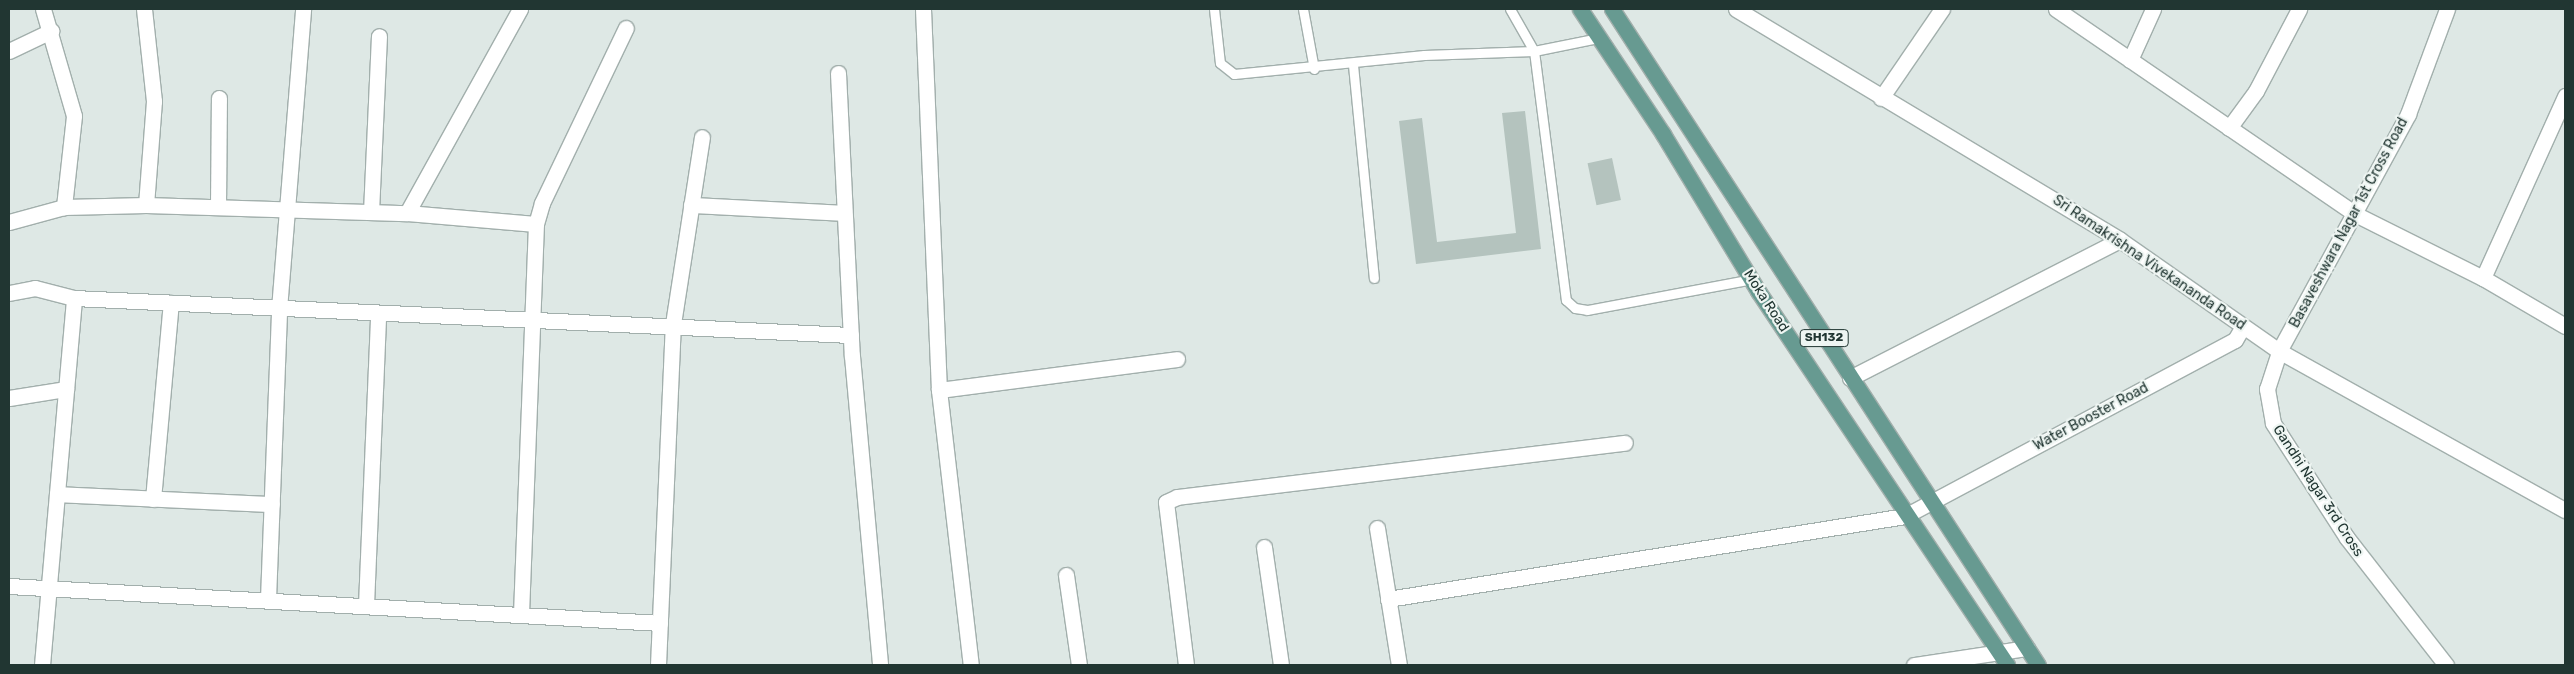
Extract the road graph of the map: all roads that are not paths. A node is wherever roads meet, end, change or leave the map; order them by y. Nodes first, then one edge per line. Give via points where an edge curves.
1 (44, 9) edge
2 (144, 9) edge
3 (303, 9) edge
4 (520, 9) edge
5 (922, 9) edge
6 (1214, 9) edge
7 (1303, 9) edge
8 (1510, 9) edge
9 (1580, 9) edge
10 (1612, 9) edge
11 (1736, 9) edge
12 (1942, 9) edge
13 (2056, 9) edge
14 (2152, 9) edge
15 (2299, 9) edge
16 (2447, 9) edge
17 (626, 28) dead end
18 (50, 31) junction
19 (379, 36) dead end
20 (1598, 38) junction
21 (9, 50) edge
22 (1534, 51) junction
23 (2130, 60) junction
24 (1353, 65) junction
25 (1314, 69) junction
26 (838, 73) dead end
27 (2565, 96) edge
28 (219, 98) dead end
29 (1881, 98) junction
30 (2562, 117) edge
31 (2229, 128) junction
32 (702, 137) dead end
33 (146, 205) junction
34 (692, 205) junction
35 (64, 207) junction
36 (218, 207) junction
37 (286, 210) junction
38 (371, 212) junction
39 (408, 213) junction
40 (844, 213) junction
41 (2356, 215) junction
42 (9, 222) edge
43 (536, 224) junction
44 (2120, 240) junction
45 (1374, 278) dead end
46 (2482, 278) junction
47 (1752, 280) junction
48 (9, 293) edge
49 (74, 298) junction
50 (170, 303) junction
51 (278, 308) junction
52 (378, 314) junction
53 (534, 321) junction
54 (673, 324) junction
55 (2243, 326) junction
56 (2565, 326) edge
57 (851, 335) junction
58 (2279, 351) junction
59 (1177, 359) dead end
60 (1850, 378) junction
61 (66, 389) junction
62 (939, 390) junction
63 (9, 398) edge
64 (1625, 443) dead end
65 (57, 494) junction
66 (153, 499) junction
67 (1933, 501) junction
68 (272, 504) junction
69 (2565, 510) edge
70 (1905, 516) junction
71 (1377, 528) dead end
72 (1264, 547) dead end
73 (1066, 575) dead end
74 (9, 586) edge
75 (49, 587) junction
76 (268, 599) junction
77 (1388, 599) junction
78 (366, 605) junction
79 (521, 614) junction
80 (660, 623) junction
81 (2027, 648) junction
82 (2002, 659) edge
83 (2439, 663) edge
84 (42, 665) edge
85 (658, 665) edge
86 (880, 665) edge
87 (971, 665) edge
88 (1079, 665) edge
89 (1186, 665) edge
90 (1281, 665) edge
91 (1399, 665) edge
92 (1914, 665) edge
93 (2038, 665) edge

1 - 18 street
2 - 33 street via 154,101
3 - 37 street
4 - 39 street
5 - 62 street
6 - 25 lane via 1220,64 1234,74
7 - 25 lane
8 - 22 lane
9 - 20 main road, Moka Road / SH132
10 - 60 main road, SH132
11 - 29 street, Sri Ramakrishna Vivekananda Road
12 - 29 street
13 - 23 street
14 - 23 street
15 - 31 street via 2256,91
16 - 41 street, Basaveshwara Nagar 1st Cross Road via 2408,114
17 - 43 street via 542,204
18 - 21 street
18 - 35 street via 74,116
19 - 38 street
20 - 22 lane
20 - 47 main road, Moka Road / SH132
22 - 24 lane via 1424,55
22 - 47 lane via 1566,300 1575,308 1587,310
23 - 31 street
24 - 25 lane
24 - 45 lane
26 - 40 street
27 - 30 street
28 - 36 street
29 - 44 street, Sri Ramakrishna Vivekananda Road via 1948,133
30 - 46 street
31 - 41 street
32 - 34 street
33 - 35 street
33 - 36 street
34 - 40 street
34 - 54 street
35 - 42 street
36 - 37 street
37 - 38 street
37 - 51 street
38 - 39 street
39 - 43 street
40 - 57 street
41 - 46 street
41 - 58 street, Basaveshwara Nagar 1st Cross Road
43 - 53 street
44 - 55 street, Sri Ramakrishna Vivekananda Road
44 - 60 street
46 - 56 street
47 - 70 main road, Moka Road / SH132
48 - 49 street via 35,288
49 - 50 street
49 - 61 street
50 - 51 street
50 - 66 street
51 - 52 street
51 - 68 street
52 - 53 street
52 - 78 street
53 - 54 street
53 - 79 street
54 - 57 street
54 - 80 street
55 - 58 street, Sri Ramakrishna Vivekananda Road
55 - 67 street, Water Booster Road via 2235,340
57 - 86 street
58 - 69 street, Sri Ramakrishna Vivekananda Road
58 - 83 street, Gandhi Nagar 3rd Cross via 2267,389 2272,423 2347,538
59 - 62 street
60 - 67 main road, SH132
61 - 63 street
61 - 65 street
62 - 87 street
64 - 89 street via 1177,497 1166,502
65 - 66 street
65 - 75 street
66 - 68 street
67 - 70 street, Water Booster Road
67 - 81 main road, SH132
68 - 76 street
70 - 77 street, Water Booster Road
70 - 82 main road, Moka Road / SH132
71 - 77 street
72 - 90 street
73 - 88 street
74 - 75 street
75 - 76 street
75 - 84 street
76 - 78 street
77 - 91 street
78 - 79 street
79 - 80 street
80 - 85 street
81 - 82 street
81 - 93 main road, SH132
82 - 92 street

